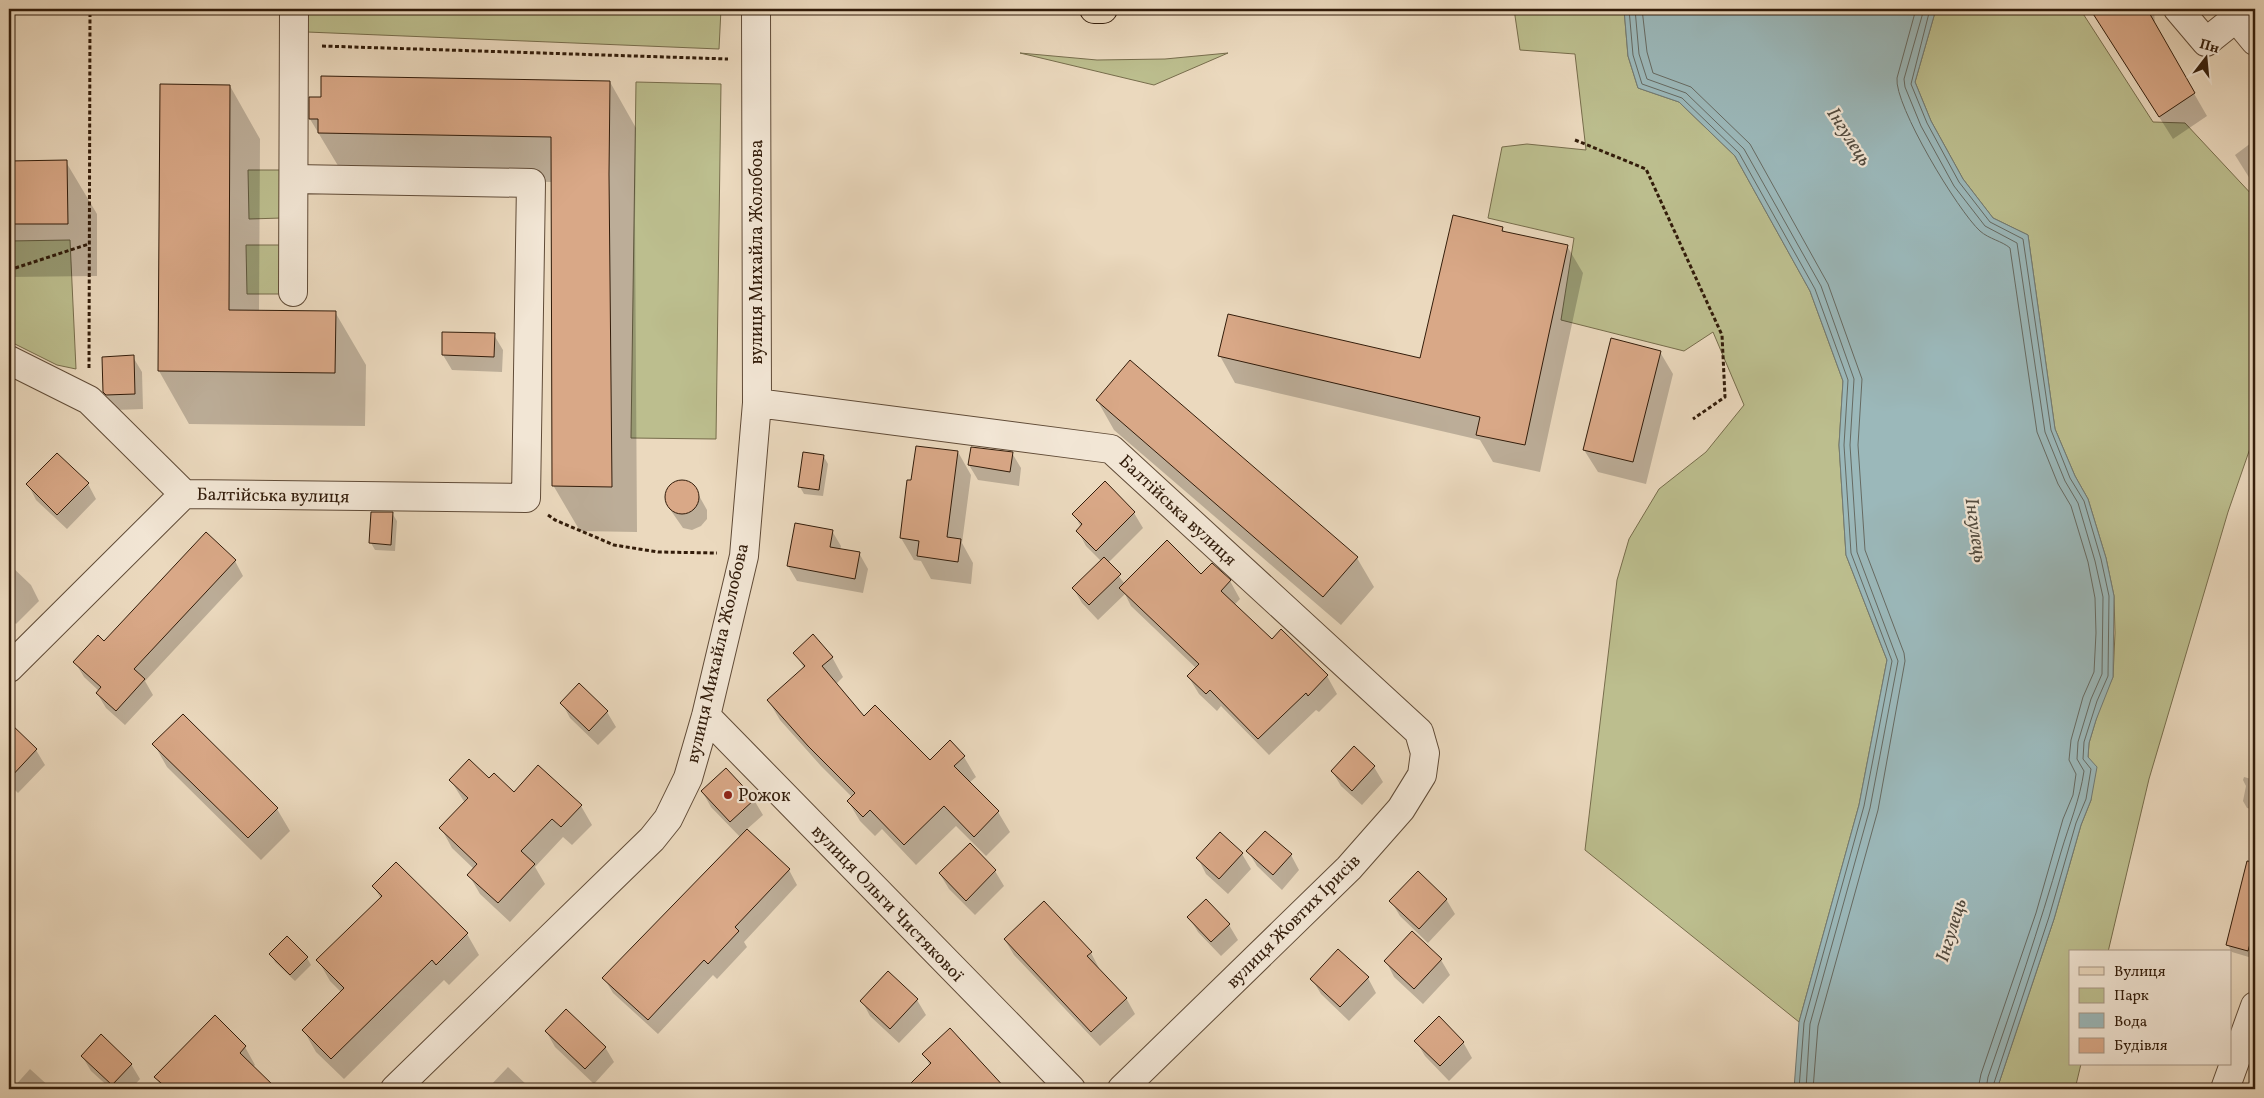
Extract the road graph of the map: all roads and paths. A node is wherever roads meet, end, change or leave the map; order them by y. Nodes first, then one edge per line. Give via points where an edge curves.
1 (90, 9) edge
2 (294, 9) edge
3 (756, 9) edge
4 (1094, 9) edge
5 (1103, 9) edge
6 (2178, 9) edge
7 (2255, 41) edge
8 (294, 45) junction
9 (755, 60) junction
10 (1575, 140) dead end
11 (294, 179) junction
12 (89, 244) junction
13 (9, 270) edge
14 (293, 292) dead end
15 (9, 360) edge
16 (89, 400) junction
17 (757, 403) junction
18 (1693, 419) dead end
19 (184, 494) junction
20 (526, 498) junction
21 (744, 556) junction
22 (9, 668) edge
23 (706, 716) junction
24 (1419, 732) joint
25 (2255, 1006) edge
26 (395, 1089) edge
27 (1071, 1089) edge
28 (1122, 1089) edge
29 (2225, 1089) edge

1 - 12 path
2 - 8 street
3 - 9 street, вулиця Михайла Жолобова
4 - 5 main road
6 - 7 street via 2206,42 2236,18
8 - 9 path
8 - 11 street
9 - 17 street, вулиця Михайла Жолобова
10 - 18 path via 1646,169 1722,334 1725,397
11 - 14 street
11 - 20 street via 531,183
12 - 13 path
12 - 16 path
15 - 16 street, Балтійська вулиця
16 - 19 street, Балтійська вулиця
17 - 21 street, вулиця Михайла Жолобова
17 - 24 street, Балтійська вулиця via 1111,449
19 - 20 street, Балтійська вулиця
19 - 22 street
20 - 21 path via 555,520 614,545 658,552
21 - 23 street, вулиця Михайла Жолобова
23 - 26 street, вулиця Михайла Жолобова via 680,797 652,839
23 - 27 street, вулиця Ольги Чистякової
24 - 28 street, вулиця Жовтих Ірисів via 1425,753 1422,775 1401,809 1349,868
25 - 29 street

